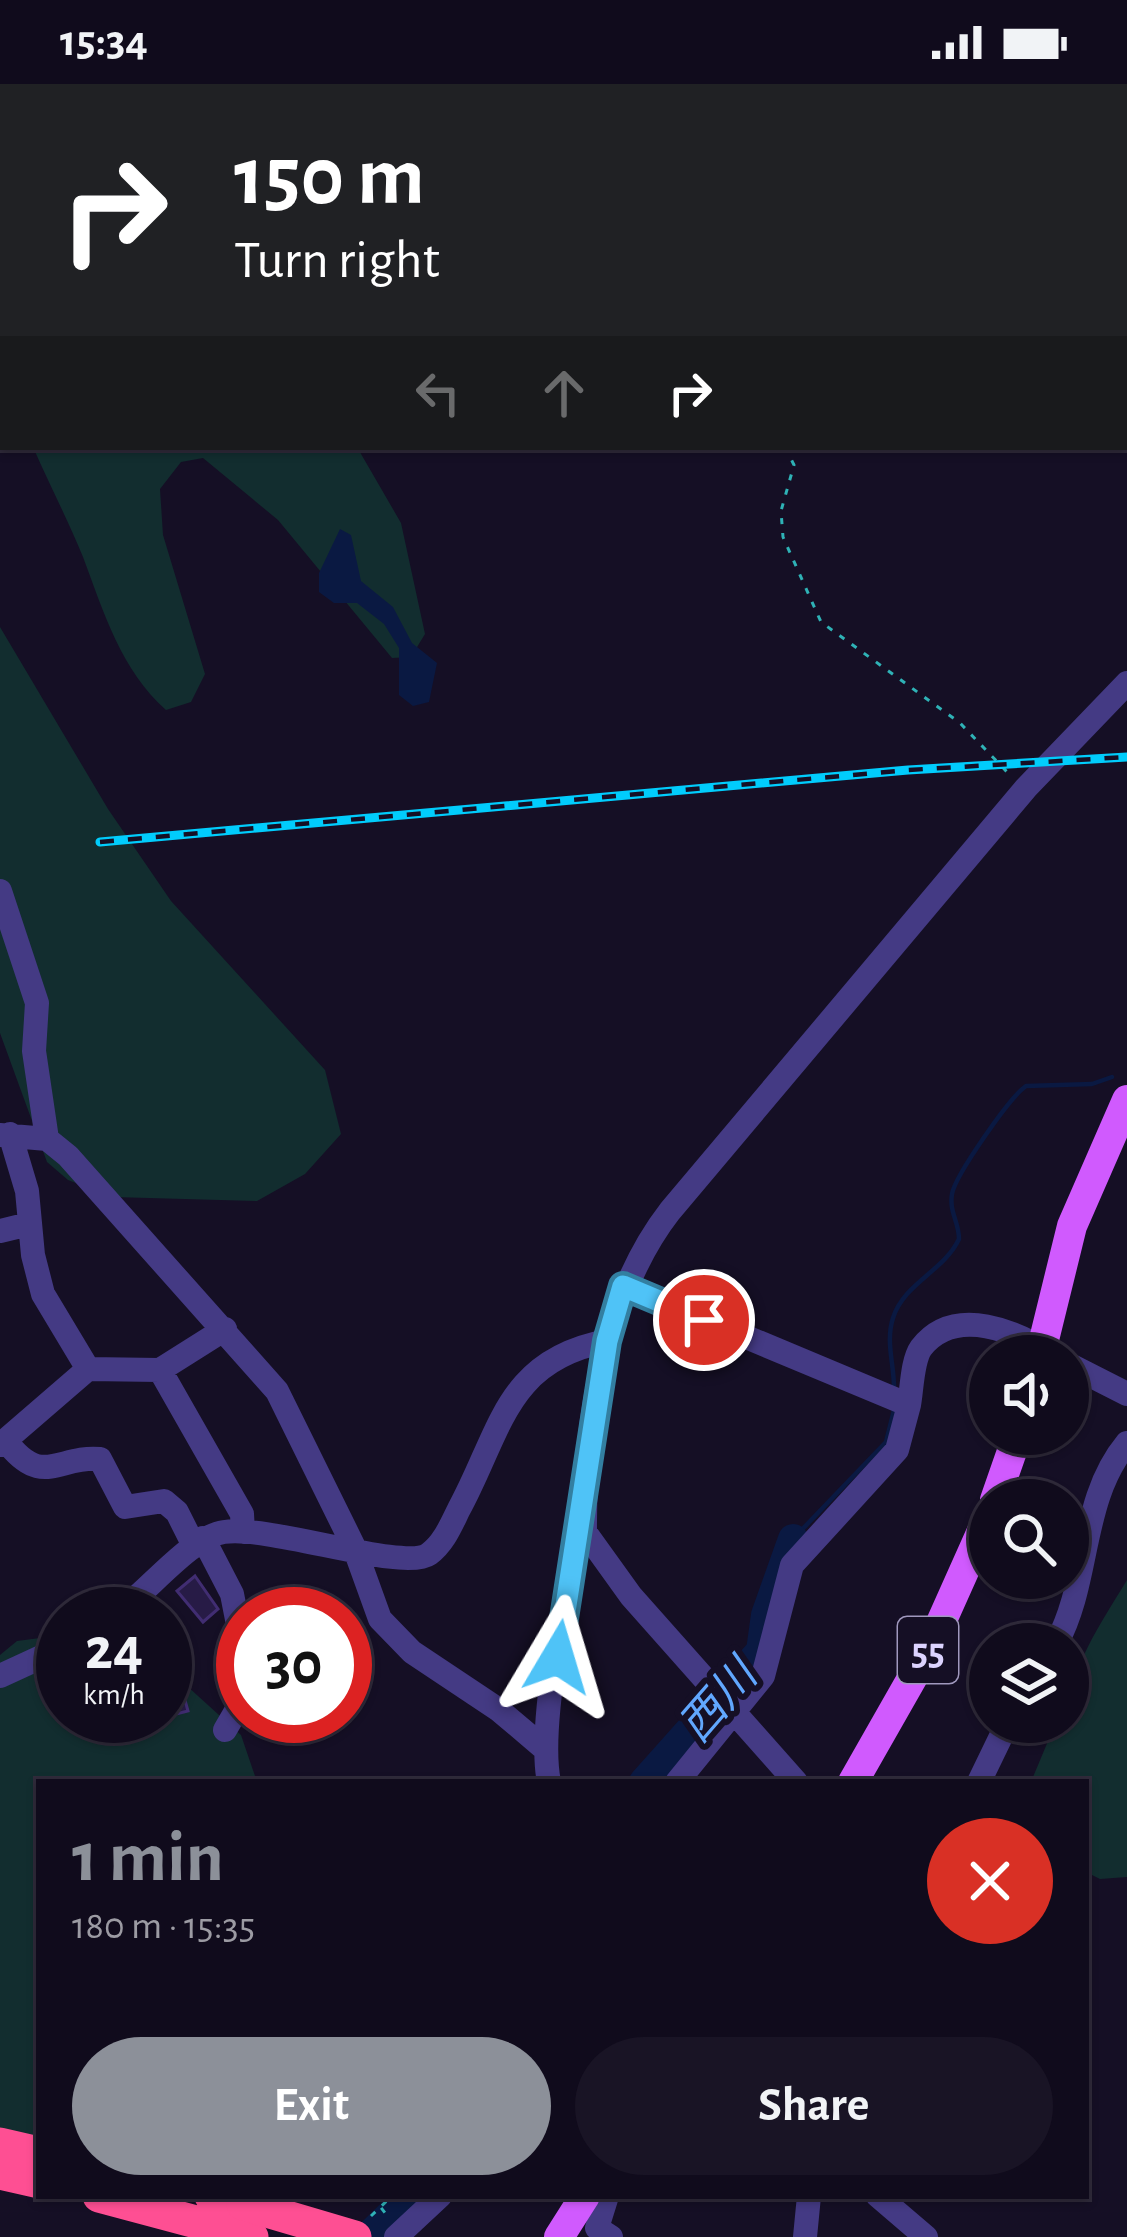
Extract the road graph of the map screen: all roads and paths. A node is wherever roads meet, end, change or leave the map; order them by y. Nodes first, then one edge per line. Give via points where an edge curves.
1 (786, 450) edge
2 (1127, 683) edge
3 (1026, 788) junction
4 (0, 891) edge
5 (1127, 1100) edge
6 (5, 1135) edge
7 (47, 1138) junction
8 (29, 1224) junction
9 (0, 1232) edge
10 (623, 1286) junction
11 (225, 1329) junction
12 (1011, 1335) edge
13 (1054, 1335) edge
14 (607, 1341) junction
15 (88, 1369) junction
16 (160, 1370) junction
17 (1089, 1375) edge
18 (1127, 1394) edge
19 (909, 1405) junction
20 (3, 1443) edge
21 (1127, 1443) edge
22 (585, 1506) junction
23 (242, 1532) junction
24 (198, 1542) junction
25 (354, 1546) junction
26 (969, 1560) edge
27 (152, 1587) edge
28 (227, 1587) edge
29 (1067, 1623) edge
30 (36, 1659) edge
31 (0, 1676) edge
32 (735, 1714) junction
33 (998, 1743) edge
34 (545, 1749) junction
35 (549, 1779) edge
36 (680, 1779) edge
37 (793, 1779) edge
38 (855, 1779) edge
39 (980, 1779) edge
40 (0, 2144) edge
41 (36, 2152) edge
42 (0, 2173) edge
43 (36, 2181) edge
44 (118, 2199) edge
45 (373, 2199) edge
46 (437, 2199) edge
47 (583, 2199) edge
48 (605, 2199) edge
49 (809, 2199) edge
50 (882, 2199) edge
51 (380, 2210) dead end
52 (233, 2217) edge
53 (355, 2237) edge
54 (396, 2237) edge
55 (559, 2237) edge
56 (611, 2237) edge
57 (805, 2237) edge
58 (926, 2237) edge

1 - 3 path via 794,465 783,537 821,622 960,723
2 - 3 street
3 - 10 street via 670,1211
4 - 7 street via 37,1003 34,1051
5 - 13 main road via 1072,1226
6 - 7 street
6 - 8 street via 27,1191
7 - 11 street
8 - 9 street
8 - 15 street via 43,1294
10 - 14 street
10 - 19 street
11 - 16 street
11 - 25 street via 277,1391
12 - 19 street via 994,1326 943,1330 919,1351
14 - 22 street
14 - 25 street via 561,1354 510,1398 443,1540 426,1557 395,1561
15 - 16 street
15 - 20 street
16 - 23 street via 242,1514
17 - 18 street
19 - 32 street via 897,1450 792,1564 769,1665
20 - 24 street via 38,1467 100,1459 125,1507 164,1501
21 - 29 street via 1094,1504
22 - 32 street via 598,1555
22 - 34 street
23 - 24 street
23 - 25 street
24 - 27 street
24 - 28 street
25 - 34 street via 380,1619 412,1652
26 - 38 main road, 55
30 - 31 street
32 - 36 street
32 - 37 street
33 - 39 street
34 - 35 street
40 - 41 highway
42 - 43 highway
44 - 52 highway
45 - 51 path
46 - 54 street
47 - 55 main road
48 - 56 street via 597,2228
49 - 57 street
50 - 58 street
52 - 53 highway, bridge

